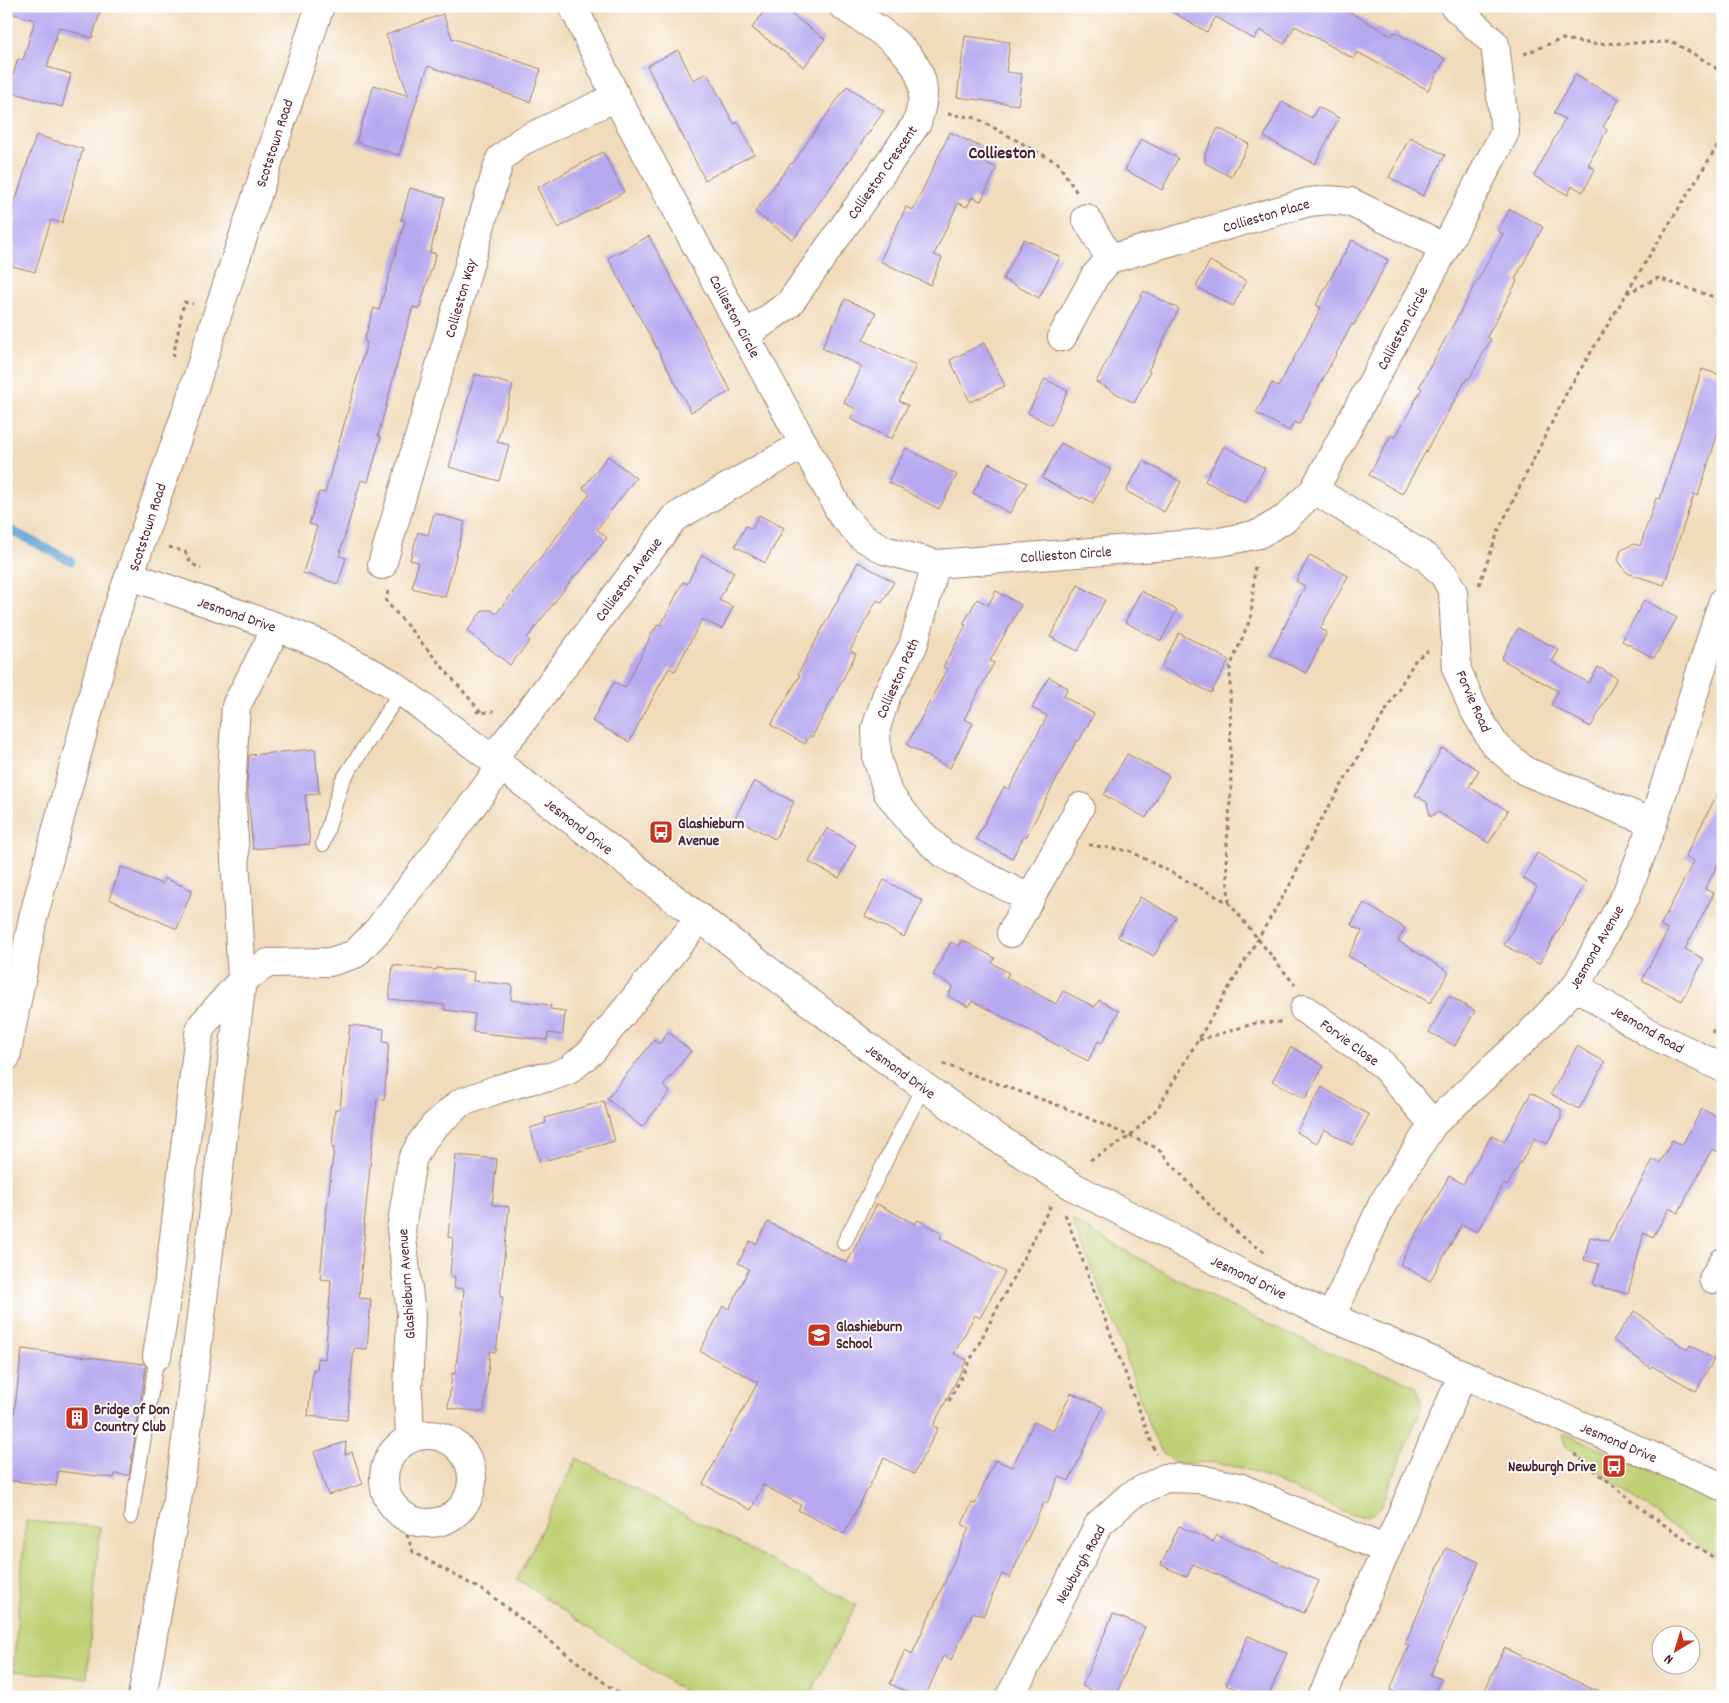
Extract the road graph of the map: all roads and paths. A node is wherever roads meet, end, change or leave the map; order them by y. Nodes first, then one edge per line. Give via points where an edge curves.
1 (320, 6) edge
2 (573, 6) edge
3 (843, 6) edge
4 (1454, 6) edge
5 (1498, 64) junction
6 (1723, 74) edge
7 (616, 97) junction
8 (921, 109) junction
9 (1723, 137) edge
10 (1086, 218) joint
11 (1445, 248) junction
12 (1110, 260) junction
13 (1627, 293) junction
14 (1723, 300) edge
15 (746, 335) junction
16 (1062, 337) dead end
17 (804, 444) junction
18 (1314, 490) junction
19 (1259, 534) junction
20 (143, 539) junction
21 (936, 564) junction
22 (382, 565) joint
23 (203, 571) dead end
24 (131, 576) junction
25 (1476, 592) dead end
26 (1723, 601) edge
27 (277, 627) junction
28 (1456, 632) junction
29 (401, 691) junction
30 (474, 710) dead end
31 (481, 712) junction
32 (521, 723) junction
33 (497, 762) junction
34 (1080, 807) dead end
35 (1653, 823) junction
36 (1062, 841) junction
37 (323, 844) dead end
38 (1030, 899) junction
39 (1229, 903) junction
40 (700, 918) junction
41 (1010, 933) dead end
42 (1257, 938) junction
43 (242, 980) junction
44 (1576, 986) junction
45 (1304, 1009) junction
46 (1199, 1040) junction
47 (6, 1057) edge
48 (940, 1063) dead end
49 (1723, 1068) edge
50 (923, 1088) junction
51 (1433, 1124) junction
52 (1129, 1137) junction
53 (1090, 1160) dead end
54 (1053, 1202) dead end
55 (1063, 1208) dead end
56 (844, 1243) dead end
57 (1272, 1256) dead end
58 (1331, 1316) junction
59 (157, 1356) joint
60 (1463, 1374) junction
61 (949, 1401) dead end
62 (410, 1438) junction
63 (1569, 1450) dead end
64 (1165, 1478) junction
65 (1723, 1487) edge
66 (131, 1517) dead end
67 (414, 1521) junction
68 (1386, 1550) junction
69 (1723, 1564) edge
70 (142, 1697) edge
71 (623, 1697) edge
72 (1010, 1697) edge
73 (1322, 1697) edge

1 - 20 street, Scotstown Road
2 - 7 street, Collieston Circle
3 - 8 street, Collieston Crescent via 904,49 920,77 923,92
4 - 5 street, Collieston Circle via 1494,44
5 - 6 path via 1562,39 1593,44 1673,42
5 - 11 street, Collieston Circle via 1505,132
7 - 15 street, Collieston Circle
7 - 22 street, Collieston Way via 522,141 500,160
8 - 10 path via 976,118 1058,163 1086,207
8 - 15 street, Collieston Crescent via 917,123 789,304
9 - 13 path
10 - 12 street
11 - 12 street, Collieston Place via 1350,202 1329,200 1309,202
11 - 18 street, Collieston Circle
12 - 16 street via 1095,276
13 - 14 path via 1658,278
13 - 25 path via 1568,390 1499,529
15 - 17 street, Collieston Circle
17 - 21 street, Collieston Circle via 842,515 861,536 884,550
17 - 32 street, Collieston Avenue via 674,518
18 - 19 street, Collieston Circle via 1286,518
18 - 28 street, Forvie Road via 1426,557 1444,574 1453,592
19 - 21 street, Collieston Circle via 1220,542
19 - 39 path via 1251,617 1230,667 1230,789 1226,858
20 - 23 path via 185,552 191,563
20 - 24 street, Scotstown Road
21 - 38 street, Collieston Path via 913,646 887,694 876,728 877,758 888,793 914,826 943,854
22 - 31 path via 392,576 386,601
24 - 27 street, Jesmond Drive
24 - 47 street, Scotstown Road via 110,631 33,918
26 - 35 street, Jesmond Avenue
27 - 29 street, Jesmond Drive via 317,643
27 - 43 street via 236,706 231,788
28 - 35 street, Forvie Road via 1458,670 1473,708 1494,744 1504,754 1525,771
28 - 42 path via 1416,659 1315,830 1290,883
29 - 33 street, Jesmond Drive
29 - 37 lane via 342,781
30 - 31 path
31 - 32 path via 503,709
32 - 33 street, Collieston Avenue
33 - 40 street, Jesmond Drive
33 - 43 street, Collieston Avenue via 378,930 355,954 330,962 268,963
34 - 36 street
35 - 44 street, Jesmond Avenue via 1626,895
36 - 38 street
36 - 39 path via 1130,851
38 - 41 street
39 - 42 path
40 - 50 street, Jesmond Drive
40 - 62 street, Glashieburn Avenue via 592,1051 569,1070 460,1103 421,1142 412,1160 401,1229 411,1314
42 - 45 path via 1308,998
42 - 46 path
43 - 59 street, Collieston Avenue via 207,1018 199,1034 170,1278
43 - 70 street via 182,1472
44 - 49 street, Jesmond Road via 1647,1032
44 - 51 street, Jesmond Avenue via 1526,1038
45 - 46 path via 1291,1022 1256,1023
45 - 51 street, Forvie Close via 1382,1064
46 - 52 path via 1157,1109
48 - 52 path via 1063,1107
50 - 56 lane
50 - 58 street, Jesmond Drive via 1074,1187
51 - 58 street, Jesmond Avenue via 1383,1203
52 - 53 path
52 - 57 path via 1157,1148 1242,1237
54 - 61 path
55 - 64 path
58 - 60 street, Jesmond Drive
59 - 66 lane
60 - 65 street, Jesmond Drive
60 - 68 street
62 - 67 street via 397,1446 388,1458 384,1488 400,1513
62 - 67 street via 425,1434 441,1435 455,1443 466,1454 473,1484 468,1500 458,1512 429,1524
63 - 69 path via 1648,1514
64 - 68 street, Newburgh Road via 1200,1479 1241,1488
64 - 72 street, Newburgh Road via 1130,1496 1100,1524
67 - 71 path via 406,1532 413,1552 489,1594
68 - 73 street

